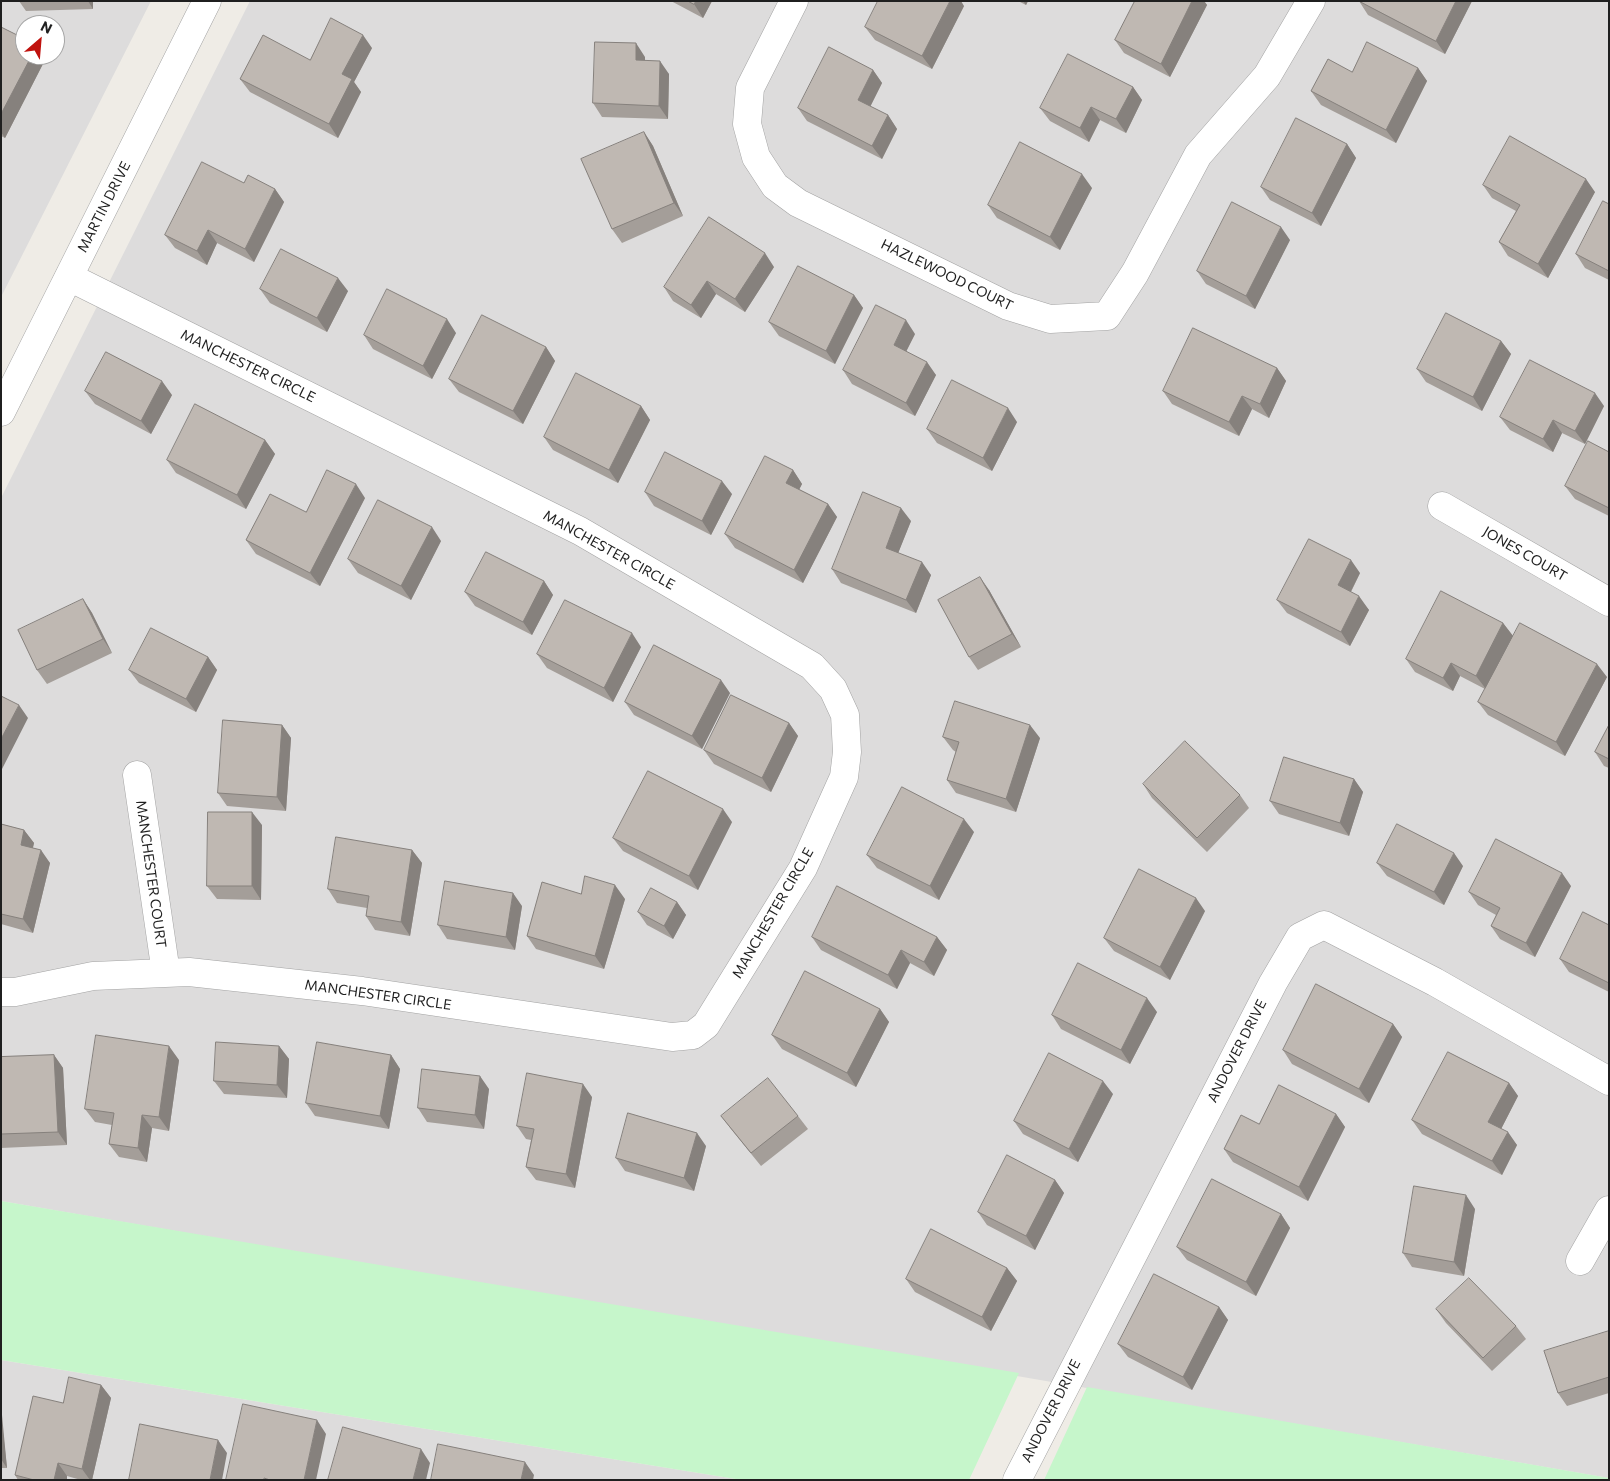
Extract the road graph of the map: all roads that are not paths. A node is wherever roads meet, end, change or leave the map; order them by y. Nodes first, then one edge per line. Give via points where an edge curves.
1 (207, 1) edge
2 (794, 1) edge
3 (1310, 1) edge
4 (69, 277) junction
5 (1, 412) edge
6 (1442, 506) dead end
7 (1609, 602) edge
8 (136, 774) dead end
9 (166, 973) junction
10 (1, 992) edge
11 (1609, 1081) edge
12 (1609, 1210) edge
13 (1580, 1261) dead end
14 (1017, 1480) edge

1 - 4 street, MARTIN DRIVE
2 - 3 street, HAZLEWOOD COURT via 750,88 747,124 756,157 775,186 798,202 1008,306 1050,319 1107,316 1135,272 1198,154 1267,76
4 - 5 street, MARTIN DRIVE
4 - 9 street, MANCHESTER CIRCLE via 580,531 812,666 833,689 845,715 847,752 844,777 803,868 706,1025 693,1035 672,1037 362,991 189,972
6 - 7 street, JONES COURT
8 - 9 street, MANCHESTER COURT
9 - 10 street, MANCHESTER CIRCLE via 92,976
11 - 14 street, ANDOVER DRIVE via 1435,982 1324,925 1300,937 1273,983
12 - 13 street

